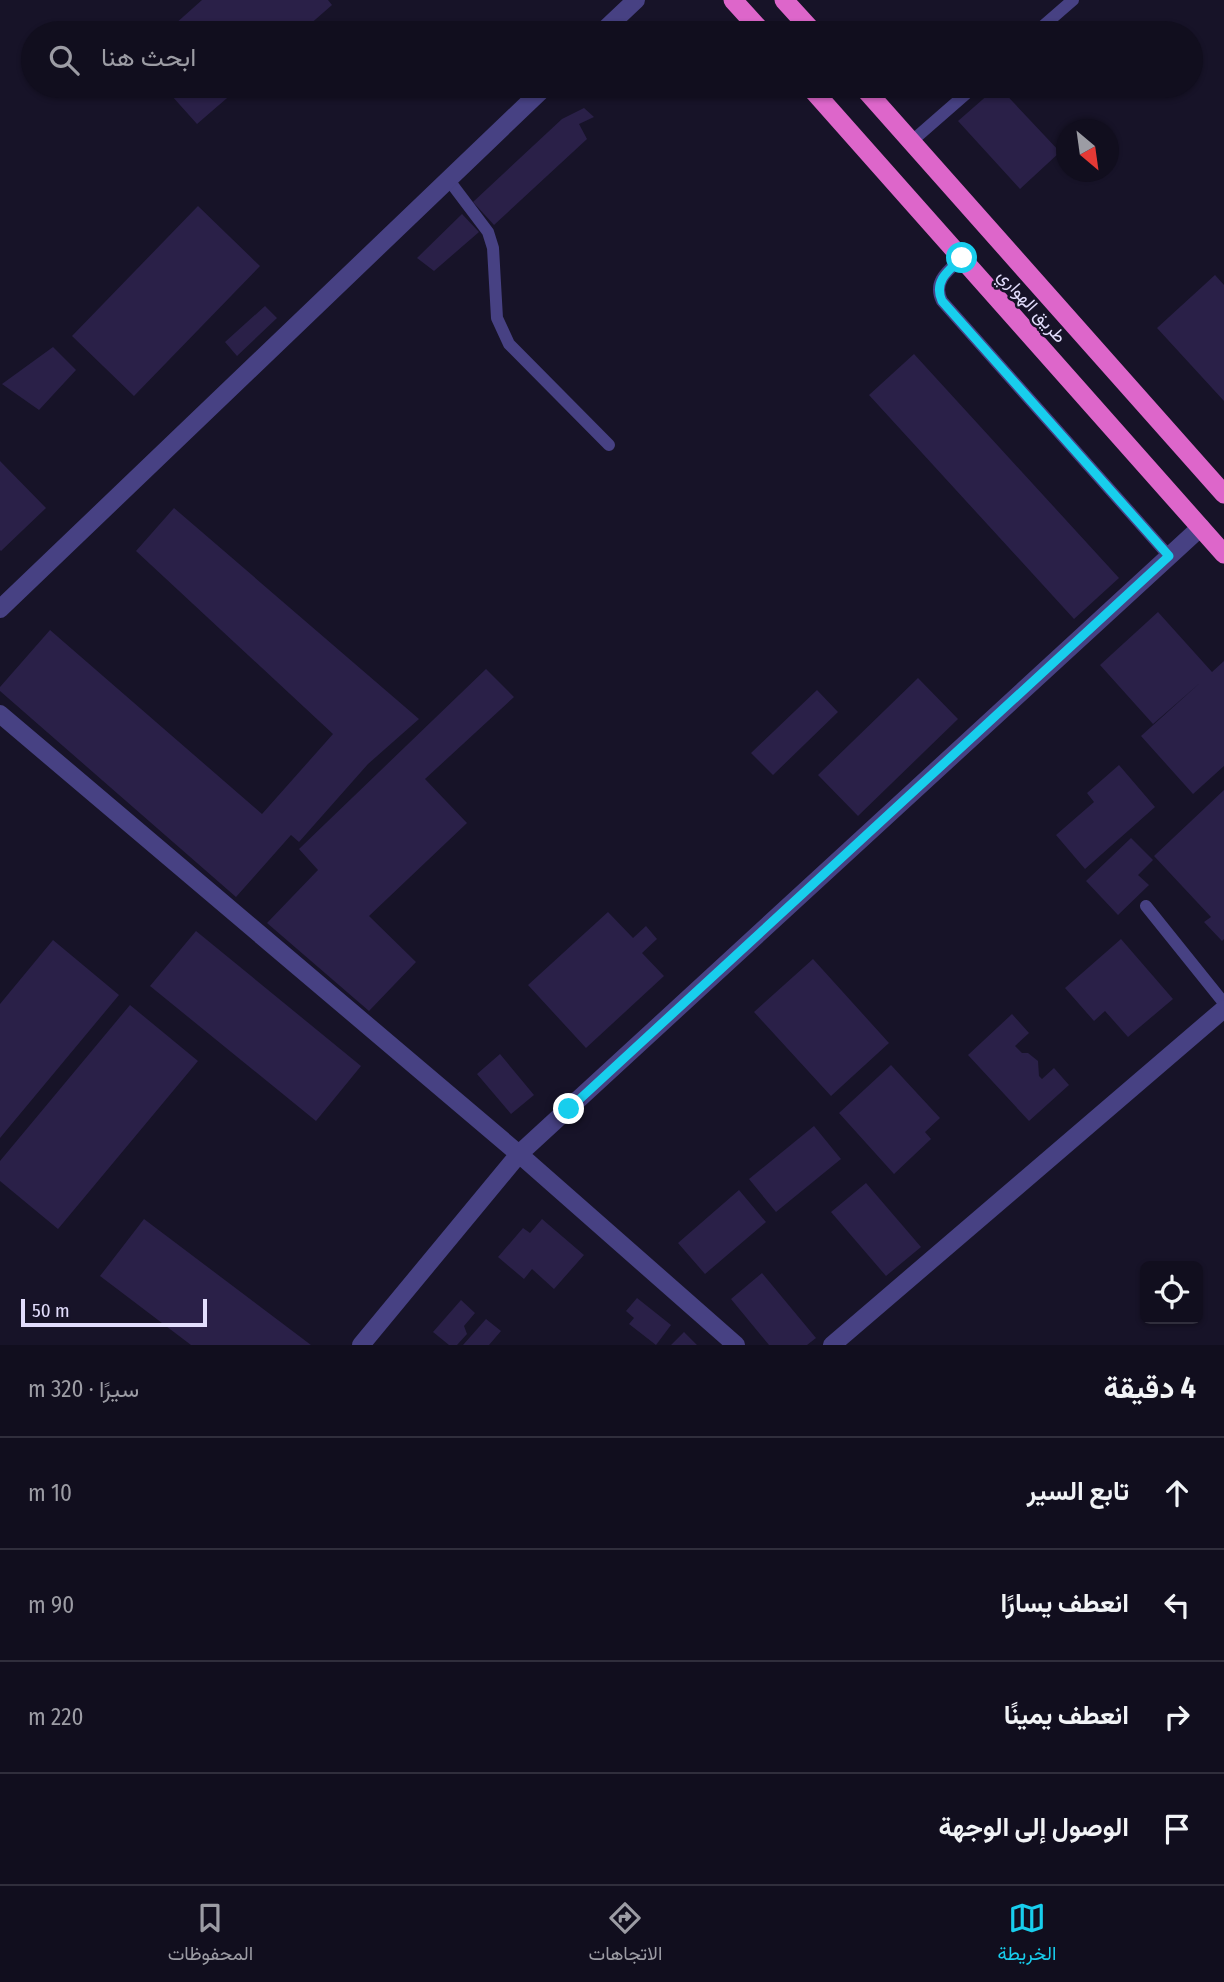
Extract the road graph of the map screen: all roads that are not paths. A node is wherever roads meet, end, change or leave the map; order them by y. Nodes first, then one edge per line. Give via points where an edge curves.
1 (636, 0) edge
2 (733, 0) edge
3 (784, 0) edge
4 (1073, 0) edge
5 (614, 21) edge
6 (751, 21) edge
7 (803, 21) edge
8 (1049, 21) edge
9 (533, 98) edge
10 (820, 98) edge
11 (873, 98) edge
12 (961, 98) edge
13 (912, 141) junction
14 (448, 179) junction
15 (962, 258) junction
16 (609, 445) dead end
17 (1224, 494) edge
18 (1201, 527) junction
19 (1224, 554) edge
20 (1169, 556) junction
21 (0, 609) edge
22 (0, 714) edge
23 (1146, 906) dead end
24 (1224, 1003) edge
25 (1224, 1009) edge
26 (519, 1154) junction
27 (361, 1345) edge
28 (736, 1345) edge
29 (832, 1345) edge

1 - 5 street
2 - 6 highway
3 - 7 highway
4 - 8 lane
9 - 14 street
10 - 15 highway, طريق الهواري
11 - 13 highway, طريق الهواري
12 - 13 lane
13 - 17 highway, طريق الهواري
14 - 16 lane via 488,232 496,318 509,344
14 - 21 street
15 - 18 highway, طريق الهواري
15 - 20 lane via 940,281 942,301
18 - 19 highway, طريق الهواري
18 - 20 street
20 - 26 street
22 - 26 street
23 - 24 lane
25 - 29 street
26 - 27 street
26 - 28 street

